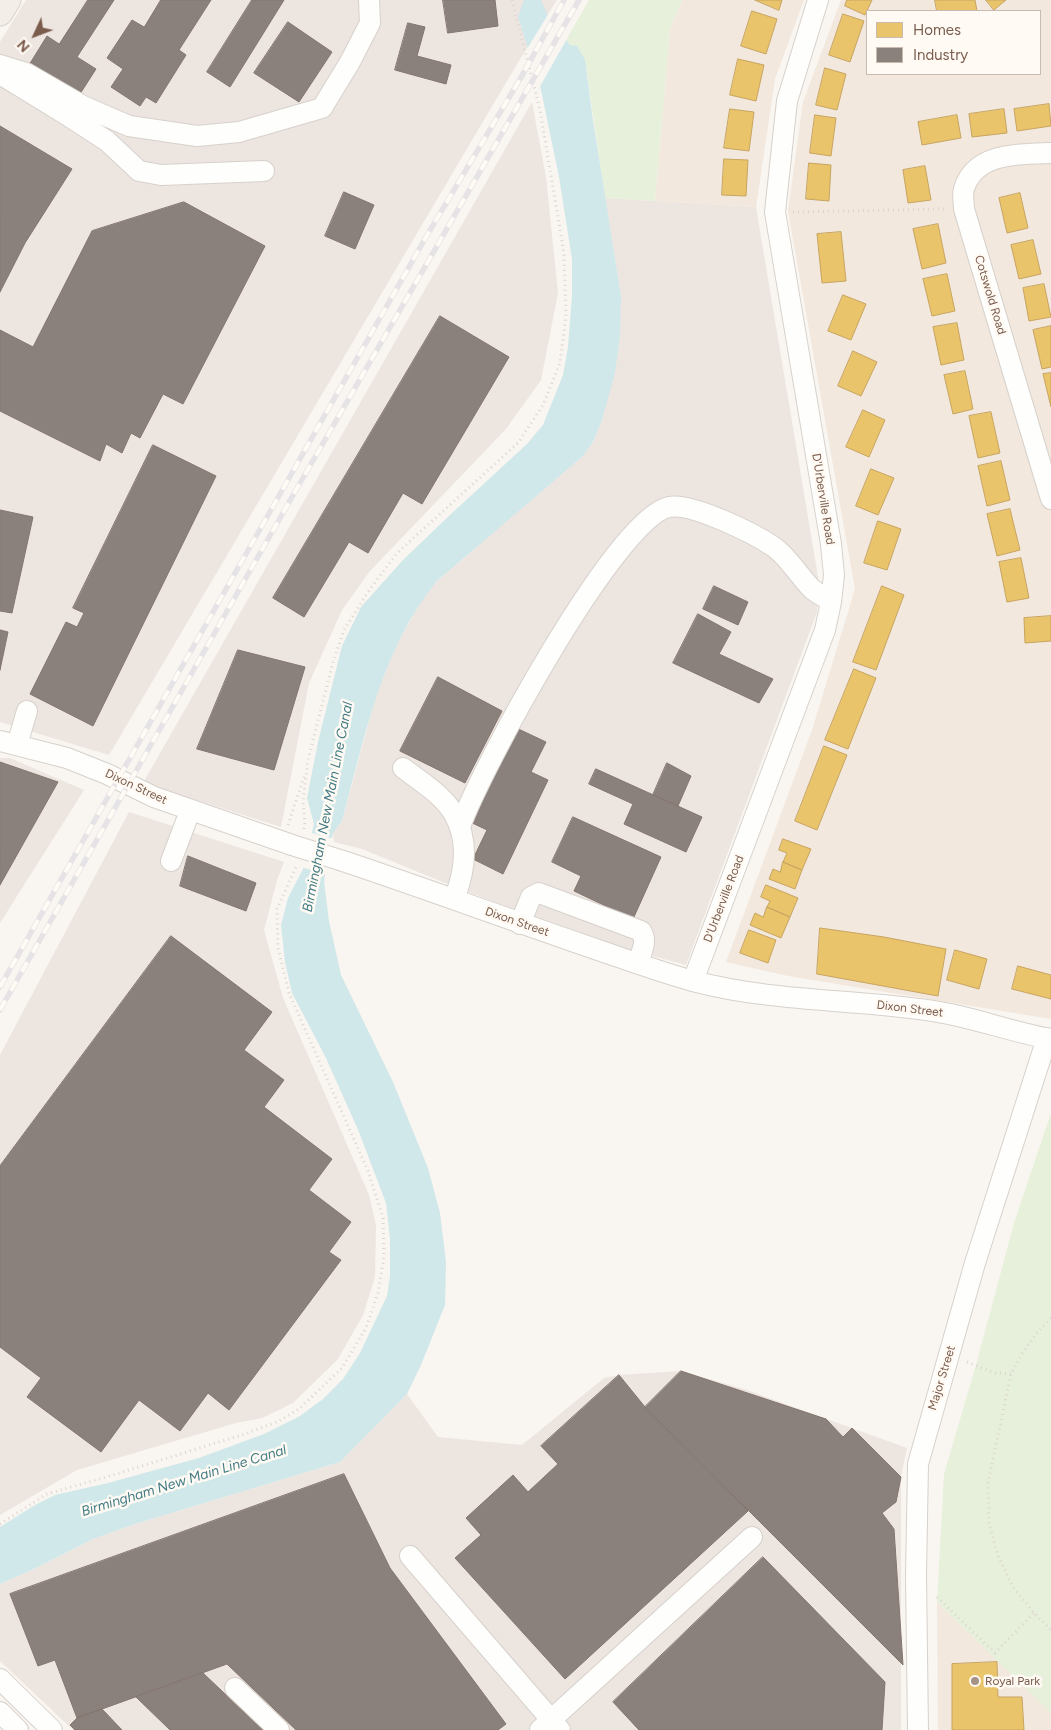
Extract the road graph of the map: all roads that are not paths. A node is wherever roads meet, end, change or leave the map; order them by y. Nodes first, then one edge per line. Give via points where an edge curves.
1 (8, 0) edge
2 (369, 0) edge
3 (818, 0) edge
4 (0, 13) edge
5 (0, 65) edge
6 (0, 74) edge
7 (1051, 153) edge
8 (264, 171) dead end
9 (1051, 499) edge
10 (831, 602) junction
11 (27, 711) dead end
12 (8, 743) edge
13 (403, 768) dead end
14 (190, 810) junction
15 (460, 827) junction
16 (171, 861) dead end
17 (454, 899) junction
18 (520, 924) junction
19 (638, 963) junction
20 (693, 981) junction
21 (1049, 1038) edge
22 (752, 1537) dead end
23 (410, 1556) dead end
24 (0, 1679) edge
25 (234, 1688) dead end
26 (0, 1712) edge
27 (550, 1727) edge
28 (18, 1730) edge
29 (52, 1730) edge
30 (279, 1730) edge
31 (918, 1730) edge

1 - 4 main road
2 - 5 street via 370,23 322,108 239,132 196,136 129,126 83,106 26,73
3 - 10 street, D'Urberville Road via 787,101 775,212 831,544 834,575
6 - 8 street via 107,141 139,171 161,175
7 - 9 street, Cotswold Road via 1016,154 987,161 973,172 964,190 964,209
10 - 15 street via 813,590 775,548 728,521 685,508 669,507 653,515 632,534 576,609 513,719 466,809
10 - 20 street, D'Urberville Road via 824,630
11 - 12 street
12 - 14 street, Dixon Street via 67,758
13 - 15 street via 446,804
14 - 16 street
14 - 17 street, Dixon Street, bridge via 298,838 343,861
15 - 17 street via 464,871
17 - 18 street, Dixon Street
18 - 19 street, Dixon Street
18 - 19 street via 531,897 539,893 641,931 645,941
19 - 20 street, Dixon Street
20 - 21 street, Dixon Street via 772,995 933,1011
21 - 31 street, Major Street via 975,1263 918,1464
22 - 27 street
23 - 27 street
24 - 29 street
25 - 30 street
26 - 28 street

